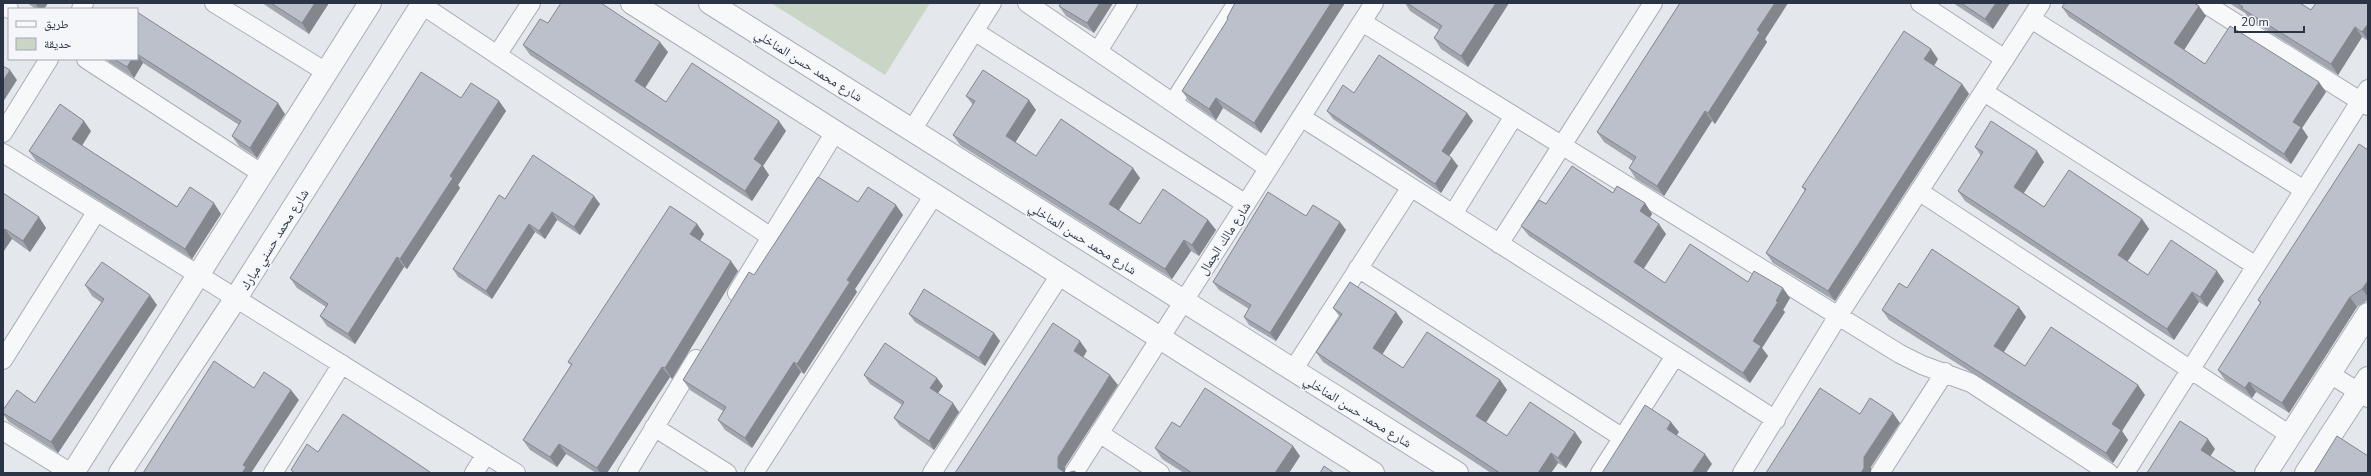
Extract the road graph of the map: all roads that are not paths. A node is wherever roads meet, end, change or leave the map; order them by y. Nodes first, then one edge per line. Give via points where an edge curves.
1 (214, 3) edge
2 (370, 3) edge
3 (531, 3) edge
4 (632, 3) edge
5 (710, 3) edge
6 (992, 3) edge
7 (1028, 3) edge
8 (1128, 3) edge
9 (1237, 3) edge
10 (1374, 3) edge
11 (1653, 3) edge
12 (1920, 3) edge
13 (2041, 3) edge
14 (2204, 3) edge
15 (423, 4) edge
16 (2031, 19) junction
17 (1362, 22) junction
18 (974, 31) junction
19 (1098, 51) junction
20 (497, 55) junction
21 (2005, 59) junction
22 (48, 60) edge
23 (88, 60) edge
24 (326, 72) junction
25 (1984, 92) junction
26 (2366, 99) edge
27 (1173, 103) junction
28 (1514, 116) junction
29 (1301, 117) junction
30 (912, 130) junction
31 (835, 132) junction
32 (3, 133) edge
33 (1562, 146) junction
34 (3, 153) edge
35 (1268, 168) junction
36 (261, 173) junction
37 (1411, 187) junction
38 (2304, 190) junction
39 (1920, 192) junction
40 (934, 195) junction
41 (1246, 204) junction
42 (96, 211) junction
43 (1452, 214) junction
44 (771, 237) junction
45 (1499, 244) junction
46 (2256, 266) junction
47 (1358, 268) junction
48 (197, 274) junction
49 (1060, 276) junction
50 (236, 298) junction
51 (1183, 301) junction
52 (729, 305) edge
53 (2368, 314) edge
54 (1838, 316) junction
55 (1160, 338) junction
56 (704, 346) edge
57 (1675, 356) junction
58 (3, 360) edge
59 (342, 364) junction
60 (1293, 370) junction
61 (2190, 370) junction
62 (1945, 372) junction
63 (2330, 374) junction
64 (2365, 389) edge
65 (1776, 420) junction
66 (654, 427) junction
67 (3, 431) edge
68 (1099, 433) junction
69 (2290, 435) junction
70 (1623, 438) junction
71 (486, 454) junction
72 (72, 473) edge
73 (120, 473) edge
74 (273, 473) edge
75 (474, 473) edge
76 (516, 473) edge
77 (627, 473) edge
78 (727, 473) edge
79 (754, 473) edge
80 (932, 473) edge
81 (1074, 473) edge
82 (1160, 473) edge
83 (1374, 473) edge
84 (1456, 473) edge
85 (1600, 473) edge
86 (1742, 473) edge
87 (1880, 473) edge
88 (2109, 473) edge
89 (2125, 473) edge
90 (2266, 473) edge
91 (2306, 473) edge

1 - 24 street
2 - 24 street
3 - 20 street
4 - 31 street
5 - 30 street, شارع محمد حسن المناخلي
6 - 18 street
7 - 19 street
8 - 19 street
9 - 27 street
10 - 17 street, شارع مالك الجمال
11 - 33 street
12 - 21 street
13 - 16 street
14 - 26 street
15 - 20 street
15 - 50 street, شارع محمد حسني مبارك
16 - 21 street
16 - 38 street
17 - 28 street
17 - 29 street, شارع مالك الجمال
18 - 30 street
18 - 41 street
19 - 27 street
20 - 44 street
21 - 25 street
22 - 32 street
23 - 36 street
24 - 36 street
25 - 39 street
25 - 46 street
26 - 38 street
27 - 35 street
28 - 33 street
28 - 43 street
29 - 35 street, شارع مالك الجمال
29 - 37 street
30 - 51 street, شارع محمد حسن المناخلي
31 - 40 street
31 - 44 street
33 - 45 street
33 - 54 street
34 - 42 street
35 - 41 street, شارع مالك الجمال
36 - 48 street
37 - 43 street
37 - 47 street
38 - 46 street
39 - 54 street
39 - 61 street
40 - 49 street
40 - 79 street
41 - 51 street, شارع مالك الجمال
42 - 48 street
42 - 58 street
43 - 45 street
44 - 52 street
45 - 57 street
46 - 61 street
47 - 60 street
47 - 70 street
48 - 50 street
48 - 72 street
49 - 55 street
49 - 80 street
50 - 59 street
50 - 73 street, شارع محمد حسني مبارك
51 - 55 street, شارع مالك الجمال
51 - 60 street, شارع محمد حسن المناخلي
53 - 63 street
54 - 62 street via 1910,360
54 - 65 street
55 - 68 street, شارع مالك الجمال
55 - 83 street
56 - 66 street
57 - 65 street
57 - 70 street
59 - 71 street
59 - 74 street
60 - 84 street, شارع محمد حسن المناخلي
61 - 69 street
61 - 89 street
62 - 87 street
62 - 88 street via 1972,383
63 - 64 street
63 - 69 street
64 - 91 street
65 - 86 street
66 - 77 street
66 - 78 street
67 - 72 street
68 - 81 street, شارع مالك الجمال
68 - 82 street
69 - 90 street
70 - 85 street
71 - 75 street
71 - 76 street

